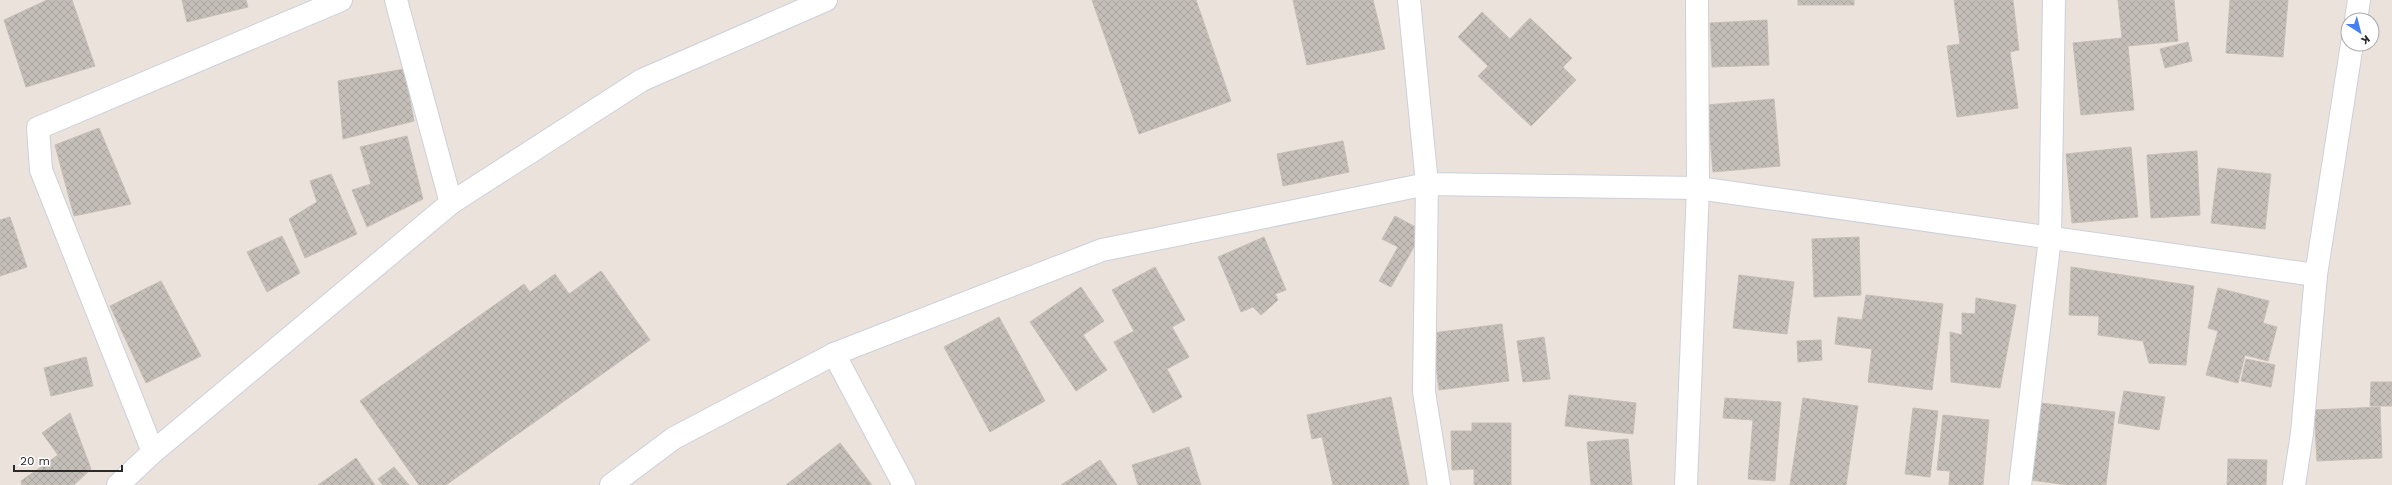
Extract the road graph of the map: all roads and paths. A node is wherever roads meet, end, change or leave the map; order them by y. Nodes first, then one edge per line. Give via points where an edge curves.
1 (341, 0) edge
2 (396, 0) edge
3 (826, 0) edge
4 (1409, 0) edge
5 (1697, 0) edge
6 (2054, 0) edge
7 (2359, 0) edge
8 (786, 8) edge
9 (2357, 12) edge
10 (2351, 52) edge
11 (1427, 184) junction
12 (1698, 188) junction
13 (451, 204) junction
14 (2050, 238) junction
15 (2316, 275) junction
16 (834, 354) junction
17 (153, 452) junction
18 (118, 485) edge
19 (611, 485) edge
20 (904, 485) edge
21 (1439, 485) edge
22 (1686, 485) edge
23 (2020, 485) edge
24 (2294, 485) edge

1 - 17 street via 38,128 41,170
2 - 13 street
3 - 8 street
4 - 11 street
5 - 12 street
6 - 14 street
7 - 9 street
8 - 13 street via 642,80
10 - 15 street
11 - 12 street
11 - 16 street via 1102,250
11 - 21 street via 1424,392
12 - 14 street
12 - 22 street
13 - 17 street
14 - 15 street
14 - 23 street
15 - 24 street via 2302,432
16 - 19 street via 674,438
16 - 20 street
17 - 18 street

